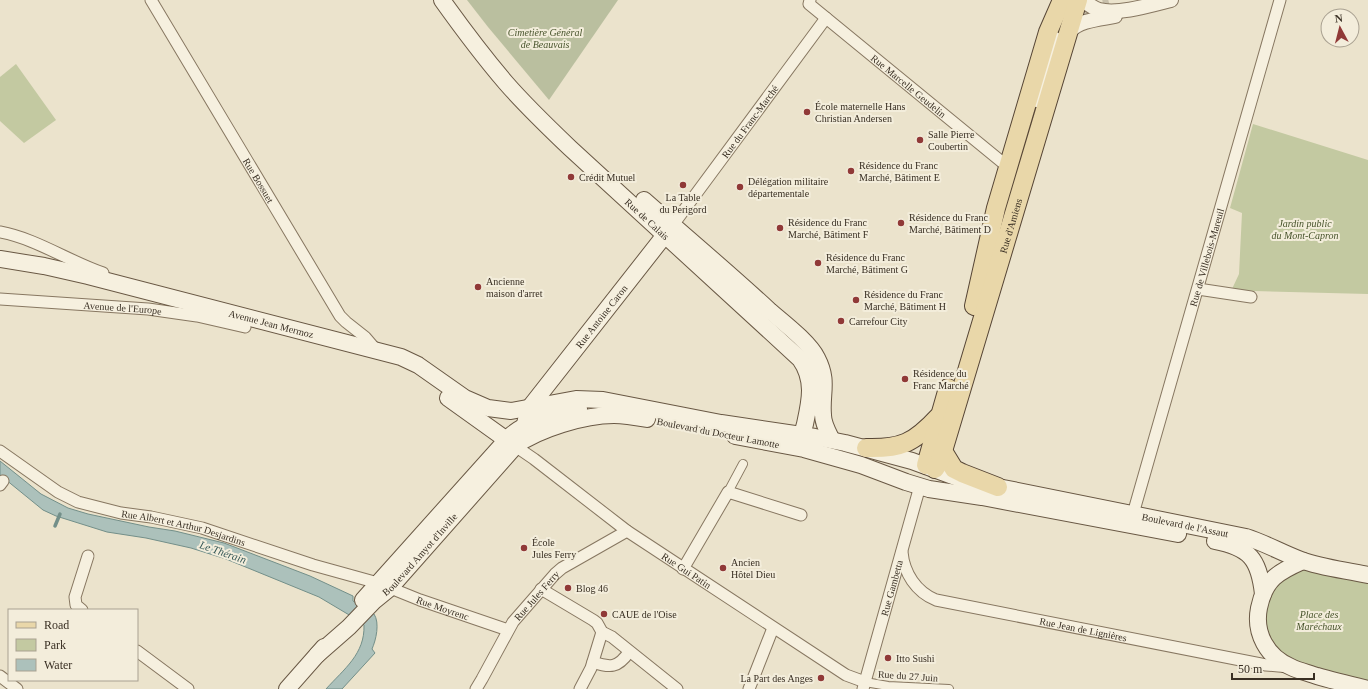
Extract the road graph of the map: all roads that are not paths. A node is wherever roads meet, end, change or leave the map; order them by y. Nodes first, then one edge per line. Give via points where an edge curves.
1 (151, 0) edge
2 (442, 0) edge
3 (453, 0) edge
4 (1171, 0) edge
5 (1280, 0) edge
6 (810, 2) edge
7 (1073, 2) edge
8 (1136, 8) junction
9 (826, 18) junction
10 (1068, 32) junction
11 (1008, 167) junction
12 (669, 230) junction
13 (0, 232) edge
14 (0, 259) edge
15 (0, 267) edge
16 (1198, 289) junction
17 (978, 293) junction
18 (170, 297) junction
19 (1251, 297) dead end
20 (0, 299) edge
21 (244, 326) junction
22 (378, 351) junction
23 (530, 407) junction
24 (656, 411) junction
25 (940, 415) junction
26 (524, 427) junction
27 (832, 440) junction
28 (803, 442) junction
29 (510, 443) junction
30 (866, 448) junction
31 (0, 451) edge
32 (943, 451) junction
33 (743, 464) dead end
34 (926, 474) junction
35 (998, 487) junction
36 (728, 492) junction
37 (1133, 514) junction
38 (801, 515) dead end
39 (627, 531) junction
40 (902, 552) junction
41 (88, 556) dead end
42 (1303, 561) junction
43 (683, 569) junction
44 (1368, 575) edge
45 (384, 586) junction
46 (541, 589) junction
47 (1263, 594) junction
48 (81, 609) edge
49 (773, 628) junction
50 (508, 630) junction
51 (602, 632) junction
52 (138, 652) edge
53 (629, 652) junction
54 (593, 662) junction
55 (1291, 667) junction
56 (0, 676) edge
57 (1343, 685) edge
58 (864, 686) edge
59 (17, 689) edge
60 (188, 689) edge
61 (287, 689) edge
62 (476, 689) edge
63 (580, 689) edge
64 (677, 689) edge
65 (749, 689) edge
66 (949, 689) edge
67 (1368, 689) edge

1 - 22 street, Rue Bossuet via 340,316
2 - 12 main road, Rue de Calais via 516,94 570,148
3 - 12 main road, Rue de Calais via 537,102
4 - 8 street
5 - 16 street, Rue de Villebois-Mareuil
6 - 9 street, Rue Marcelle Geudelin
7 - 8 street via 1104,11
7 - 10 main road, Rue d'Amiens
7 - 11 main road, Rue d'Amiens via 1048,32
8 - 10 street
9 - 11 street, Rue Marcelle Geudelin
9 - 12 street, Rue du Franc-Marché
10 - 17 street, Rue d'Amiens
10 - 32 main road, Rue d'Amiens
11 - 17 main road, Rue d'Amiens
12 - 23 main road, Rue Antoine Caron
12 - 27 main road, Rue de Calais via 780,319 813,352 823,372 823,420
12 - 28 main road, Rue de Calais via 800,359 811,388
13 - 18 street, Avenue de l'Europe via 27,239 94,270
14 - 18 main road, Avenue Jean Mermoz via 77,273
15 - 21 main road, Avenue Jean Mermoz via 72,280
16 - 19 street
16 - 37 street, Rue de Villebois-Mareuil
17 - 25 main road, Rue d'Amiens
18 - 22 main road, Avenue Jean Mermoz
20 - 21 street, Avenue de l'Europe via 148,309
21 - 29 main road, Avenue Jean Mermoz via 408,370
22 - 23 main road, Avenue Jean Mermoz via 418,365 460,395 482,406 506,411
23 - 24 main road, Boulevard du Docteur Lamotte via 587,398
23 - 26 main road
24 - 26 main road, Boulevard du Docteur Lamotte via 615,407 587,408 554,414
24 - 28 main road, Boulevard du Docteur Lamotte
25 - 30 main road via 925,431 899,446
25 - 34 main road, Rue d'Amiens
26 - 29 main road via 520,439
27 - 28 main road, Boulevard du Docteur Lamotte
27 - 30 main road, Boulevard du Docteur Lamotte
28 - 29 main road, Boulevard du Docteur Lamotte via 612,415 567,424
28 - 34 main road, Boulevard du Docteur Lamotte via 834,457 906,482
29 - 39 street, Rue Gui Patin
29 - 45 main road, Boulevard Amyot d'Inville
30 - 34 main road, Boulevard du Docteur Lamotte
31 - 45 street, Rue Albert et Arthur Desjardins via 58,492 78,502 202,528
32 - 34 main road, Rue d'Amiens via 940,461
32 - 35 main road via 954,469
33 - 36 street
34 - 35 main road, Boulevard du Docteur Lamotte
34 - 40 street, Rue Gambetta
34 - 47 main road, Boulevard de l'Assaut via 1003,500 1233,545 1253,559 1261,577
35 - 37 main road, Boulevard de l'Assaut
36 - 38 street
36 - 43 street
37 - 42 main road, Boulevard de l'Assaut via 1246,537
39 - 43 street, Rue Gui Patin
39 - 46 street, Rue Jules Ferry via 562,568
40 - 55 street, Rue Jean de Lignières via 904,566 913,583 936,600 1242,661
40 - 58 street, Rue Gambetta
41 - 48 street via 75,597 76,605
42 - 44 main road, Boulevard de l'Assaut
42 - 47 main road via 1279,573
43 - 49 street, Rue Gui Patin
45 - 50 street, Rue Moyrenc
45 - 61 main road, Boulevard Amyot d'Inville via 366,602
46 - 50 street, Rue Jules Ferry
46 - 51 street via 594,620
47 - 55 main road via 1257,618 1260,635 1269,652
49 - 58 street, Rue Gui Patin
49 - 65 street
50 - 62 street, Rue Jules Ferry
51 - 53 street
51 - 54 street
52 - 60 street
53 - 54 street via 621,662 613,666
53 - 64 street
54 - 63 street
55 - 57 main road
56 - 59 street
57 - 67 main road
58 - 66 street, Rue du 27 Juin

